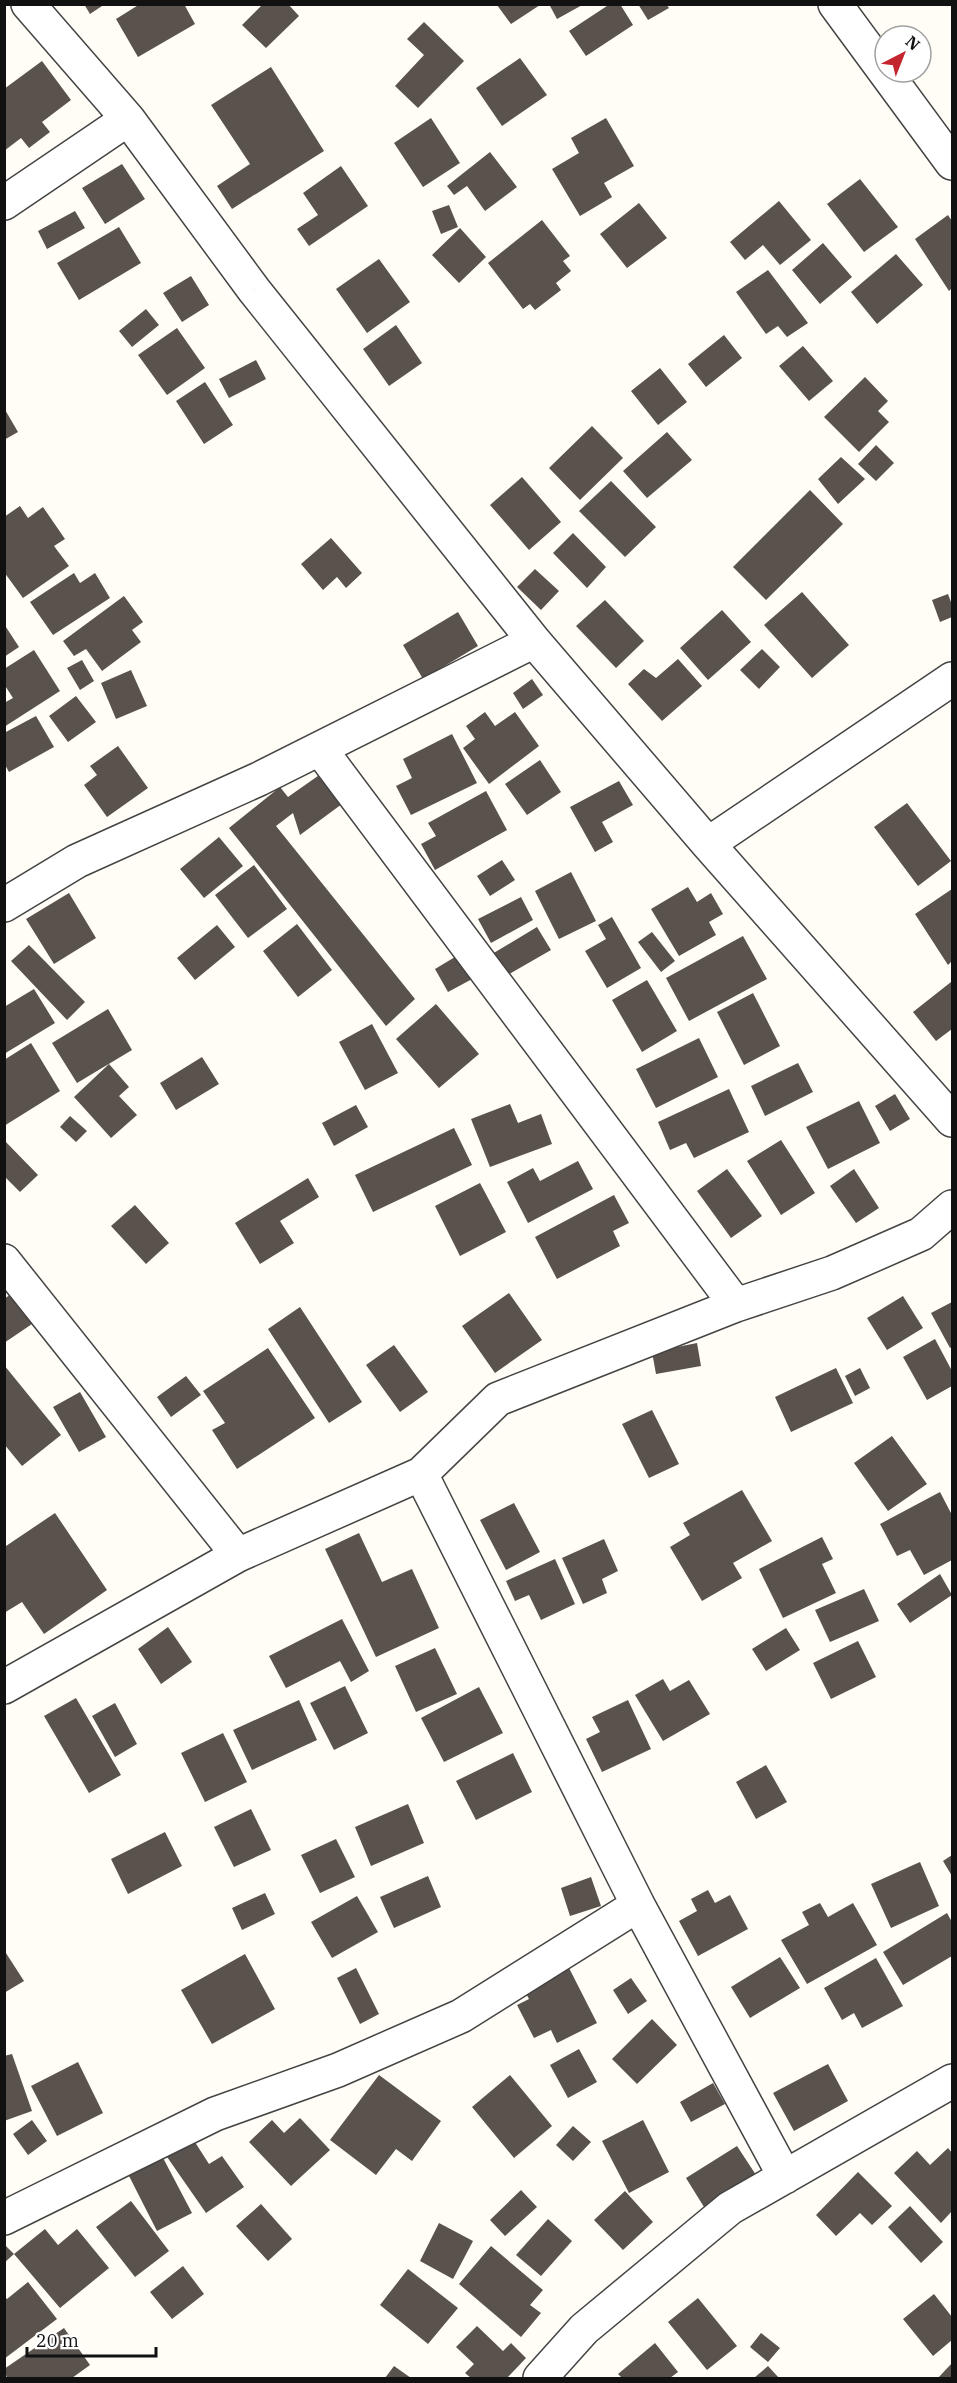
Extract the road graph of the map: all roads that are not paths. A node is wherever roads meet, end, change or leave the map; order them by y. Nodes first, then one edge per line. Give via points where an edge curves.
1 (28, 4) edge
2 (835, 4) edge
3 (128, 119) junction
4 (952, 163) edge
5 (4, 203) edge
6 (534, 641) junction
7 (952, 679) edge
8 (320, 749) junction
9 (708, 844) junction
10 (4, 905) edge
11 (952, 1120) edge
12 (952, 1207) edge
13 (4, 1261) edge
14 (736, 1305) junction
15 (421, 1473) junction
16 (238, 1555) junction
17 (4, 1687) edge
18 (639, 1905) junction
19 (952, 2081) edge
20 (785, 2177) junction
21 (4, 2218) edge
22 (540, 2379) edge

1 - 3 street
2 - 4 street
3 - 5 street
3 - 6 street via 255,290
6 - 8 street
6 - 9 street
7 - 9 street
8 - 10 street via 77,861
8 - 14 street
9 - 11 street
12 - 14 street via 921,1234 832,1273
13 - 16 street
14 - 15 street via 498,1400
15 - 16 street
15 - 18 street
16 - 17 street
18 - 20 street
18 - 21 street via 461,2016 338,2070 215,2114
19 - 20 street
20 - 22 street via 730,2208 584,2329

